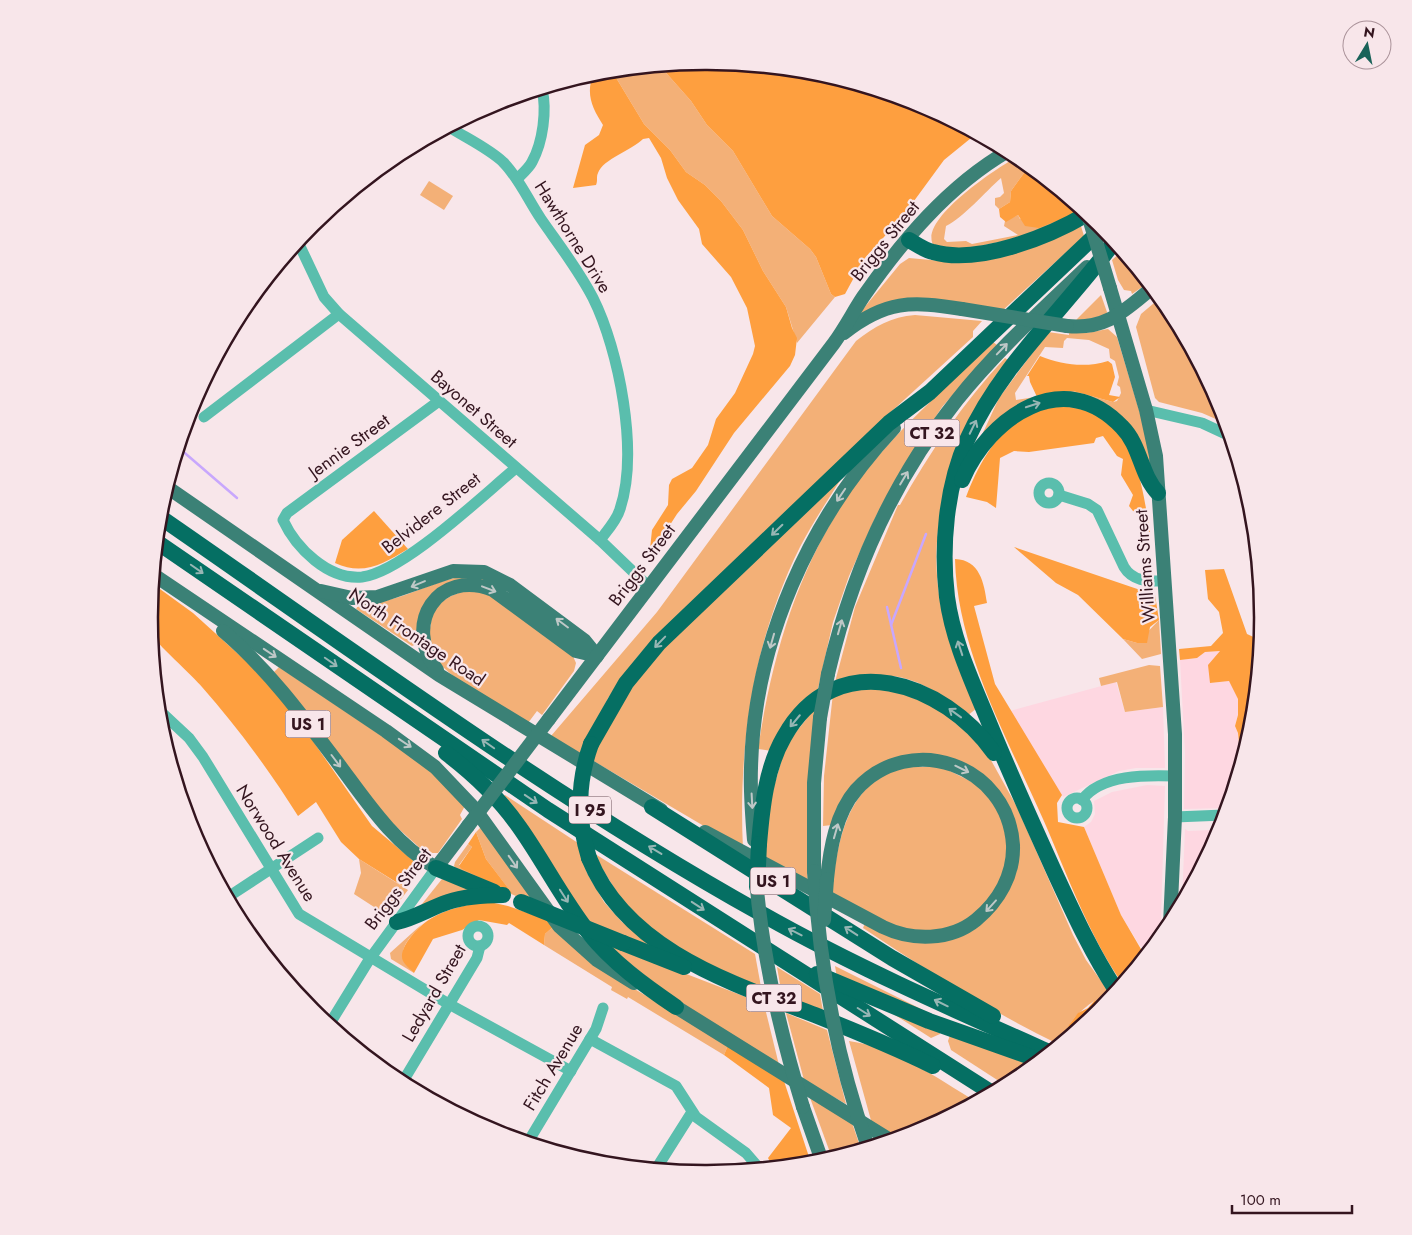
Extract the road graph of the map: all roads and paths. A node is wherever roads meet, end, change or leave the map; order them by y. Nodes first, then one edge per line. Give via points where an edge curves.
1 (543, 95) edge
2 (454, 132) edge
3 (1000, 156) edge
4 (517, 180) junction
5 (1080, 218) edge
6 (1092, 229) edge
7 (1097, 234) edge
8 (909, 240) junction
9 (1109, 247) edge
10 (1109, 248) edge
11 (301, 249) edge
12 (1146, 293) edge
13 (339, 314) junction
14 (1118, 316) junction
15 (837, 338) junction
16 (930, 392) junction
17 (439, 401) junction
18 (1146, 410) junction
19 (204, 417) dead end
20 (1220, 431) edge
21 (516, 468) junction
22 (173, 492) edge
23 (1158, 493) junction
24 (1059, 495) dead end
25 (167, 522) edge
26 (947, 524) junction
27 (600, 540) junction
28 (163, 546) edge
29 (362, 576) joint
30 (160, 579) edge
31 (1164, 581) junction
32 (307, 585) junction
33 (171, 587) junction
34 (649, 587) junction
35 (597, 656) junction
36 (450, 683) junction
37 (404, 712) junction
38 (168, 718) edge
39 (1010, 775) junction
40 (1176, 776) junction
41 (1082, 800) dead end
42 (652, 807) junction
43 (1216, 816) edge
44 (1175, 817) junction
45 (318, 838) dead end
46 (756, 842) junction
47 (436, 868) junction
48 (271, 871) junction
49 (757, 887) joint
50 (234, 894) edge
51 (503, 895) junction
52 (1171, 906) edge
53 (396, 922) junction
54 (480, 946) dead end
55 (370, 957) junction
56 (786, 964) junction
57 (824, 968) junction
58 (736, 984) junction
59 (1113, 984) edge
60 (449, 1004) junction
61 (676, 1007) junction
62 (603, 1008) dead end
63 (333, 1018) edge
64 (590, 1039) junction
65 (1045, 1047) edge
66 (1044, 1048) edge
67 (1032, 1057) edge
68 (571, 1071) junction
69 (406, 1076) edge
70 (984, 1089) edge
71 (983, 1090) edge
72 (692, 1112) junction
73 (531, 1136) edge
74 (883, 1136) edge
75 (866, 1141) edge
76 (819, 1153) edge
77 (660, 1163) edge
78 (755, 1163) edge

1 - 4 street via 544,114 540,137 532,162
2 - 4 street, Hawthorne Drive via 502,162
3 - 8 main road, Briggs Street via 957,186
4 - 27 street, Hawthorne Drive via 593,299 616,366 624,419 626,479 618,514
5 - 8 highway via 1024,244 995,250 937,254
6 - 14 main road, Williams Street, bridge
7 - 16 highway, CT 32
8 - 15 main road, Briggs Street via 862,298
57 -> 9 main road, CT 32, bridge via 814,871 814,791 820,718 845,610 863,562 894,495 956,400 992,360
26 -> 10 highway via 963,449 987,402 1029,343
11 - 13 street, Bayonet Street via 324,297
12 - 14 main road
13 - 17 street, Bayonet Street
13 - 19 street
14 - 15 main road, bridge via 1092,326 1067,326 913,303 889,306 862,319
14 - 18 main road, Williams Street
15 - 34 main road, Briggs Street
16 -> 46 main road, CT 32 via 874,450 843,491 815,537 786,600 768,656 756,713 750,768
16 -> 58 highway, bridge via 889,422 659,643 626,683 591,744 582,773 580,808 583,835 589,858 610,896 638,926 682,957
17 - 21 street, Bayonet Street
17 - 29 street, Jennie Street via 287,513 283,520 290,535 307,554 346,576
18 - 20 street via 1202,423
18 - 23 main road, Williams Street via 1156,456
21 - 27 street, Bayonet Street
21 - 29 street, Belvidere Street via 433,538 386,570
22 - 32 main road, North Frontage Road / US 1
26 -> 23 highway via 965,473 984,443 1009,417 1028,406 1044,402 1071,401 1089,405 1110,416 1133,439 1148,481
23 - 31 main road, Williams Street
24 - 31 street via 1097,510 1124,568 1130,574 1141,580
66 -> 25 highway, I 95 via 957,1011 795,933 710,884 521,765
39 -> 26 highway via 953,627 946,578
27 - 34 street, Bayonet Street
28 -> 37 highway, I 95
30 - 33 main road, US 1
31 - 40 main road, Williams Street via 1176,734
35 -> 32 main road via 584,640 510,585 484,572 453,570 377,597 352,598
32 - 36 main road, North Frontage Road / US 1
33 -> 47 main road, US 1 via 258,662 382,823 415,854
33 -> 61 main road via 435,766 475,808 568,936 611,970
34 - 35 main road, Briggs Street
36 -> 35 main road via 426,653 423,626 433,602 460,586 474,585 493,590 576,651
35 - 47 main road, Briggs Street, bridge
36 - 42 main road, North Frontage Road / US 1
37 -> 56 highway, I 95
37 -> 61 highway via 505,808 599,944
38 - 48 street, Norwood Avenue via 204,757
39 -> 46 highway via 982,735 932,697 910,687 888,683 850,684 818,699 784,736 767,785
39 - 59 highway via 1085,936
40 - 41 street via 1130,776 1093,790
40 - 44 main road, Williams Street
57 -> 42 main road, North Frontage Road, bridge via 827,879 837,828 849,800 866,780 894,765 929,759 963,769 990,790 1009,823 1013,851 1011,866 996,900 972,923 960,930 933,937 918,937 883,928 803,887 690,824
65 -> 42 highway, US 1 via 892,958
43 - 44 street
44 - 52 main road, Williams Street
45 - 48 street
46 - 49 highway, bridge
47 - 51 highway, US 1
47 - 53 street, Briggs Street
48 - 50 street
48 - 55 street, Norwood Avenue via 299,914
49 - 76 main road, CT 32, bridge via 774,999 803,1107
51 - 53 highway via 454,900
51 - 58 highway, US 1, bridge
53 - 55 street, Briggs Street
54 - 60 street, Ledyard Street
55 - 60 street, Norwood Avenue
55 - 63 street, Briggs Street
56 - 67 highway
56 -> 70 highway, I 95
57 - 75 main road, CT 32, bridge via 842,1054
58 - 71 highway, US 1 via 876,1040
60 - 68 street, Norwood Avenue
60 - 69 street, Ledyard Street
61 - 74 main road
62 - 64 street, Fitch Avenue via 600,1022
64 - 68 street, Fitch Avenue
64 - 72 street via 676,1086
68 - 73 street, Fitch Avenue
72 - 77 street
72 - 78 street

